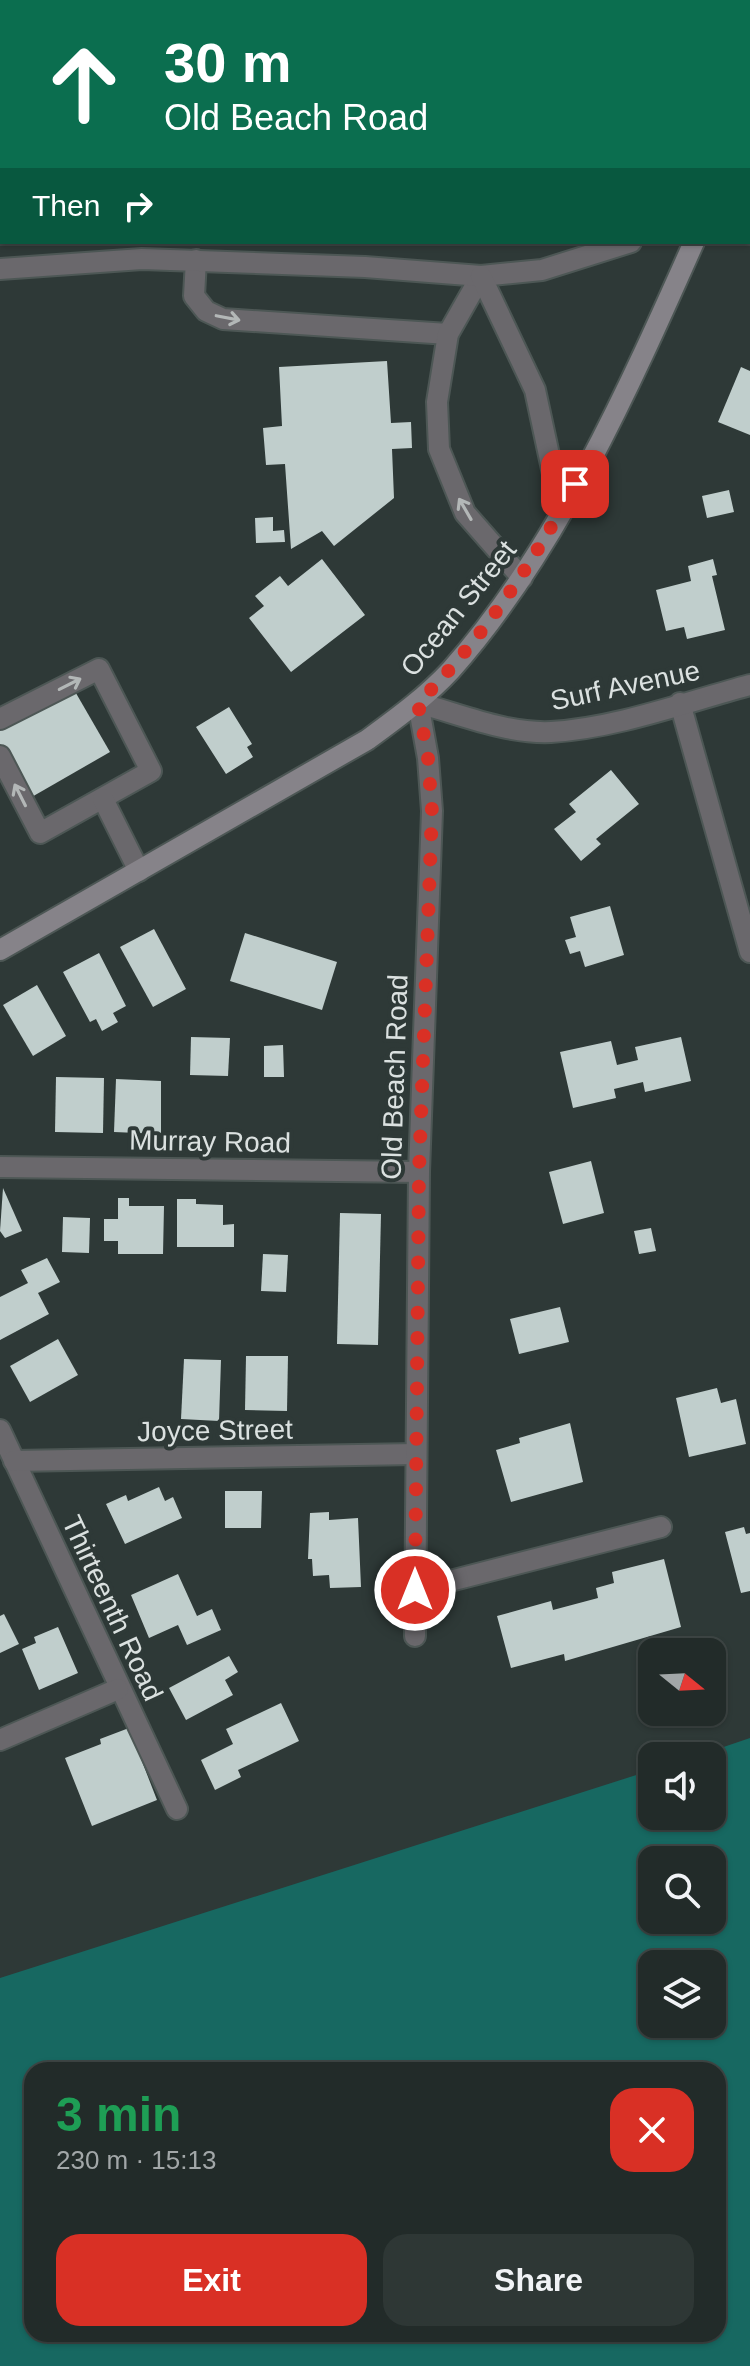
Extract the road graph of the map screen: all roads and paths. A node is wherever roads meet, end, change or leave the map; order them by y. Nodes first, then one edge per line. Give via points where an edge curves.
1 (625, 244) edge
2 (693, 244) edge
3 (196, 260) junction
4 (0, 269) edge
5 (481, 276) junction
6 (448, 334) junction
7 (561, 511) junction
8 (522, 578) junction
9 (750, 685) edge
10 (418, 703) junction
11 (680, 703) junction
12 (0, 719) edge
13 (0, 756) edge
14 (103, 799) junction
15 (139, 871) junction
16 (0, 950) edge
17 (750, 952) edge
18 (0, 1167) edge
19 (419, 1172) junction
20 (0, 1430) edge
21 (416, 1454) junction
22 (14, 1461) junction
23 (661, 1527) dead end
24 (415, 1590) junction
25 (415, 1636) dead end
26 (118, 1689) junction
27 (0, 1740) edge
28 (177, 1809) dead end

1 - 5 street via 542,270
2 - 7 main road, Ocean Street
3 - 4 street via 59,262
3 - 5 street
3 -> 6 street via 194,296 206,311 223,319
5 - 6 street
5 - 7 street via 535,390
8 -> 6 street via 465,513 439,449 437,402
7 - 8 main road, Ocean Street
8 - 10 main road, Ocean Street via 450,671
9 - 11 street, Surf Avenue
10 - 11 street, Surf Avenue via 512,729 550,732
10 - 15 main road, Ocean Street via 282,792
10 - 19 street, Old Beach Road via 432,811
11 - 17 street
12 -> 14 street via 99,669 151,771
14 -> 13 street via 40,833
14 - 15 street
15 - 16 main road, Ocean Street
18 - 19 street, Murray Road
19 - 21 street, Old Beach Road
20 - 22 street, Thirteenth Road
21 - 22 street, Joyce Street
21 - 24 street, Old Beach Road
22 - 26 street, Thirteenth Road
23 - 24 street
24 - 25 street, Old Beach Road
26 - 27 street
26 - 28 street, Thirteenth Road

